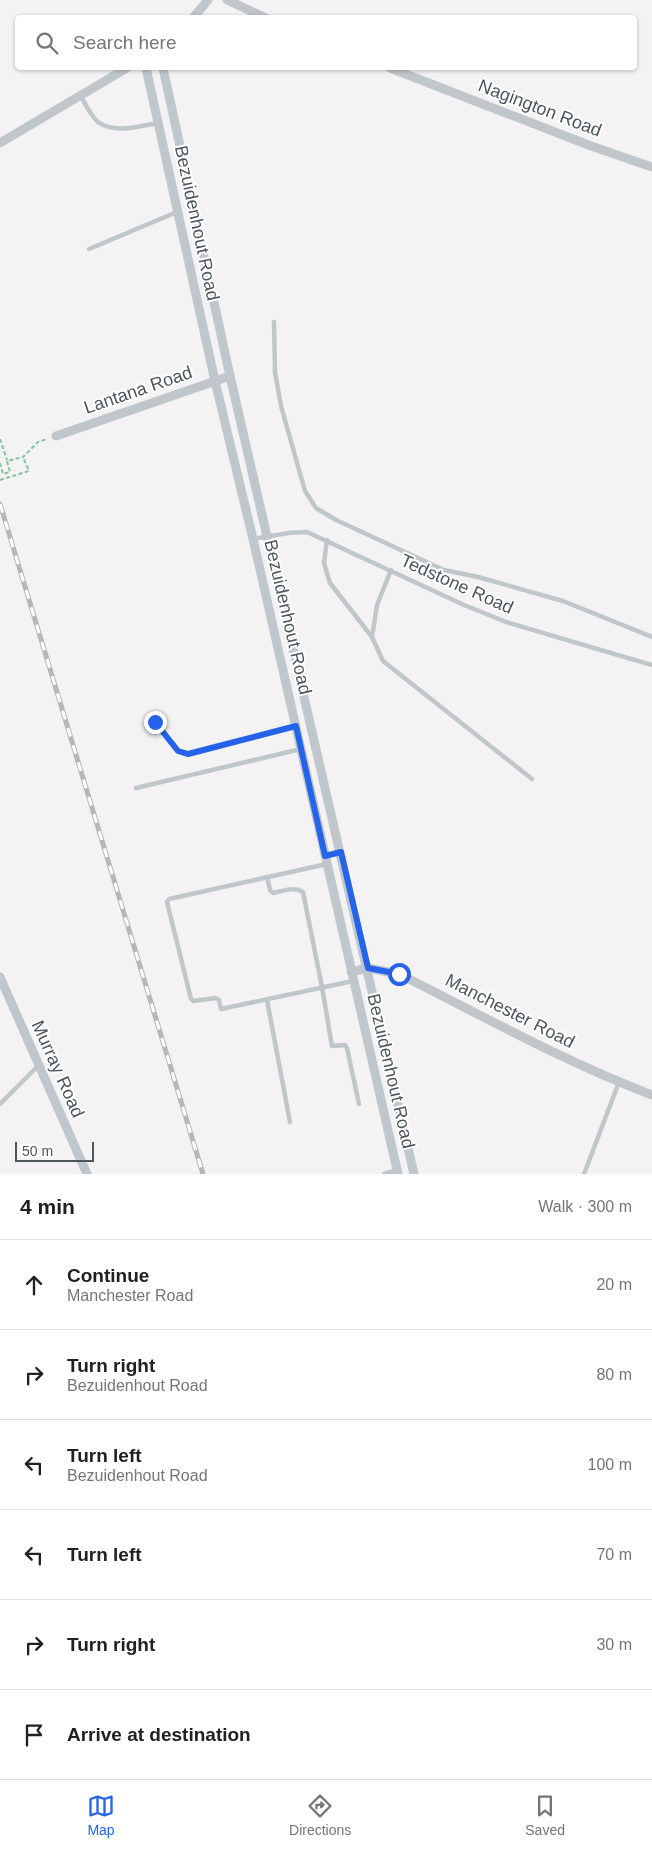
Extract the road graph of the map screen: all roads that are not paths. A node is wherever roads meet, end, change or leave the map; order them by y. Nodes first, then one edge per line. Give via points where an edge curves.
1 (208, 0) edge
2 (227, 0) edge
3 (196, 15) edge
4 (260, 15) edge
5 (123, 70) edge
6 (146, 70) edge
7 (164, 70) edge
8 (395, 70) edge
9 (80, 95) junction
10 (158, 123) junction
11 (0, 143) edge
12 (652, 166) edge
13 (194, 207) junction
14 (177, 212) junction
15 (89, 249) dead end
16 (274, 322) dead end
17 (230, 376) junction
18 (215, 381) junction
19 (56, 436) road end
20 (258, 492) junction
21 (243, 496) junction
22 (268, 536) junction
23 (253, 539) junction
24 (326, 540) junction
25 (391, 570) junction
26 (372, 636) junction
27 (652, 637) edge
28 (652, 665) edge
29 (310, 718) junction
30 (155, 722) dead end
31 (295, 724) junction
32 (301, 749) junction
33 (532, 779) dead end
34 (136, 788) dead end
35 (341, 852) junction
36 (326, 860) junction
37 (267, 877) junction
38 (368, 968) junction
39 (352, 976) junction
40 (0, 978) edge
41 (322, 987) junction
42 (268, 1000) junction
43 (39, 1066) junction
44 (619, 1082) junction
45 (652, 1095) edge
46 (0, 1104) edge
47 (359, 1104) dead end
48 (290, 1122) dead end
49 (412, 1162) junction
50 (397, 1170) edge
51 (87, 1174) edge
52 (384, 1174) edge
53 (414, 1174) edge
54 (584, 1174) edge

1 - 3 street
2 - 4 street
5 - 9 street
6 - 10 street, Bezuidenhout Road
7 - 13 street, Bezuidenhout Road
8 - 12 street, Nagington Road via 591,146
9 - 10 lane via 102,124 127,129
9 - 11 street
10 - 14 street, Bezuidenhout Road
13 - 14 street
13 - 17 street, Bezuidenhout Road
14 - 15 lane
14 - 18 street, Bezuidenhout Road
16 - 27 lane via 275,372 281,406 305,491 316,508 444,570 563,601
17 - 18 street, Lantana Road
17 - 20 street, Bezuidenhout Road
18 - 19 street, Lantana Road
18 - 21 street, Bezuidenhout Road
20 - 21 street
20 - 22 street, Bezuidenhout Road
21 - 23 street, Bezuidenhout Road
22 - 23 lane, Tedstone Road
22 - 24 lane, Tedstone Road via 307,532
22 - 29 street, Bezuidenhout Road
23 - 31 street, Bezuidenhout Road
24 - 25 lane, Tedstone Road
24 - 26 lane via 324,563 330,583
25 - 26 lane via 377,605
25 - 28 lane, Tedstone Road via 506,622
26 - 33 lane via 383,661
29 - 31 street
29 - 35 street, Bezuidenhout Road
30 - 31 lane via 178,751 188,754
31 - 32 street, Bezuidenhout Road
32 - 34 lane
32 - 36 street, Bezuidenhout Road
35 - 36 street
35 - 38 street, Bezuidenhout Road
36 - 37 lane
36 - 39 street, Bezuidenhout Road
37 - 41 lane via 273,893 292,889 303,892
37 - 42 lane via 169,898 167,902 193,1001 216,998 220,1009
38 - 39 street, Manchester Road
38 - 44 street, Manchester Road via 399,974
38 - 49 street, Bezuidenhout Road
39 - 41 lane
39 - 50 street, Bezuidenhout Road
40 - 43 street, Murray Road
41 - 42 lane
41 - 47 lane via 332,1046 344,1045 347,1048
42 - 48 lane
43 - 46 lane
43 - 51 street, Murray Road
44 - 45 street, Manchester Road
44 - 54 lane
49 - 50 street
49 - 53 street, Bezuidenhout Road
50 - 52 lane

